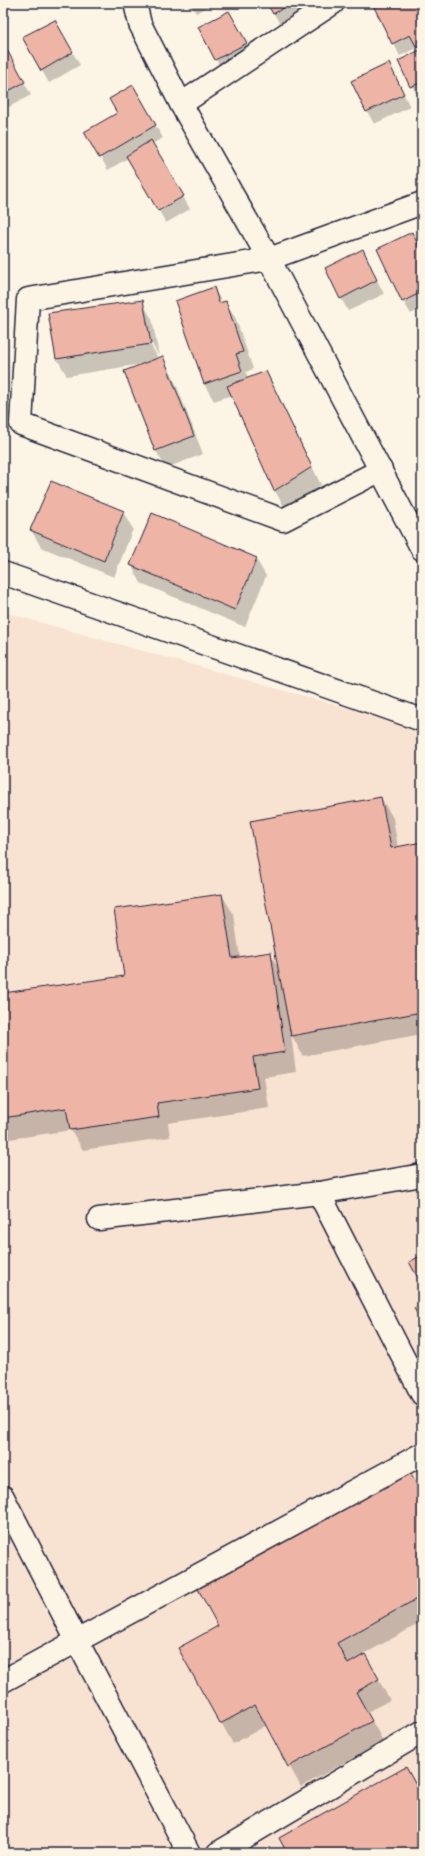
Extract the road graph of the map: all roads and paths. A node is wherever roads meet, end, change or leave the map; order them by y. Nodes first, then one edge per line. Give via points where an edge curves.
1 (135, 3) edge
2 (333, 3) edge
3 (181, 104) junction
4 (422, 203) edge
5 (269, 259) junction
6 (381, 470) junction
7 (422, 549) edge
8 (3, 573) edge
9 (422, 720) edge
10 (422, 1175) edge
11 (319, 1193) junction
12 (99, 1219) dead end
13 (422, 1394) edge
14 (422, 1454) edge
15 (3, 1497) edge
16 (76, 1641) junction
17 (3, 1681) edge
18 (422, 1732) edge
19 (189, 1853) edge
20 (218, 1853) edge

1 - 3 street via 140,24
2 - 3 street
3 - 5 street
4 - 5 street
5 - 6 street
5 - 6 street via 28,299 21,424 283,520
6 - 7 street
8 - 9 street
10 - 11 street
11 - 12 street
11 - 13 street
14 - 16 street
15 - 16 street
16 - 17 street
16 - 19 street
18 - 20 street

